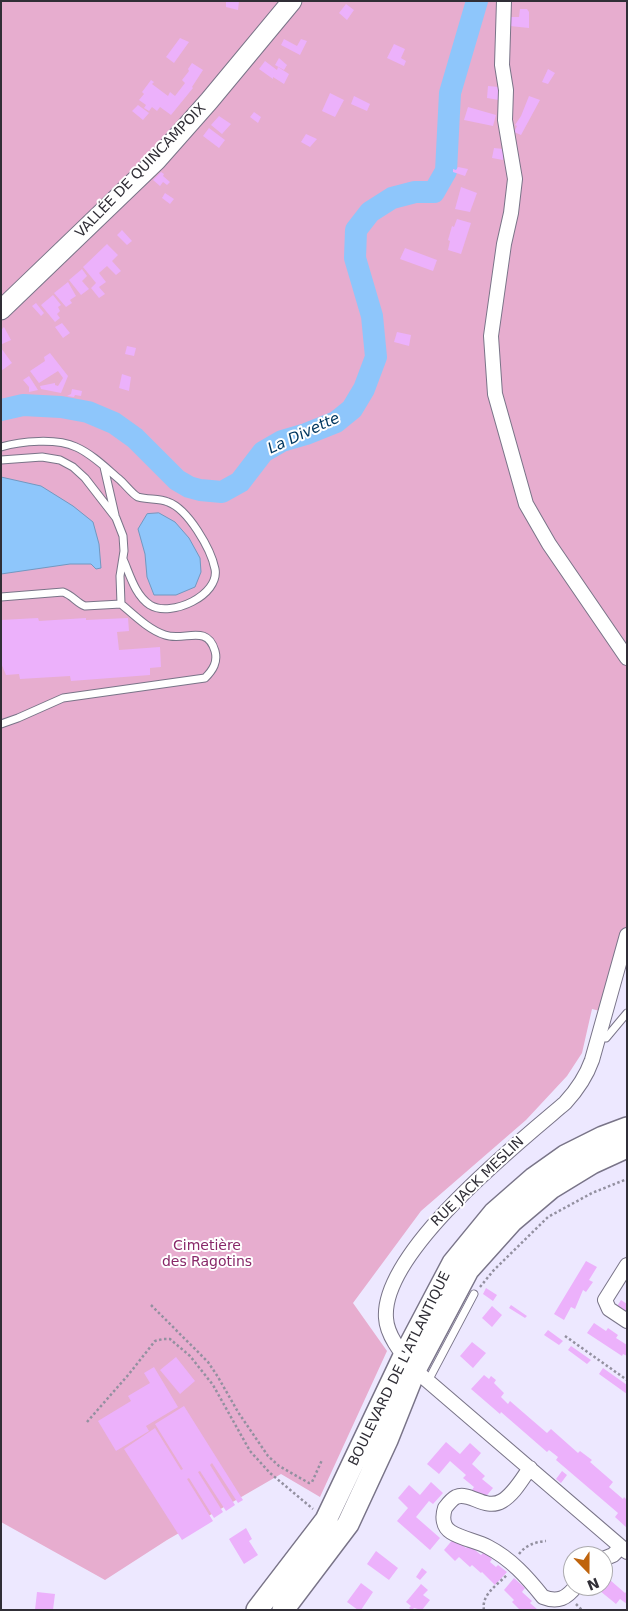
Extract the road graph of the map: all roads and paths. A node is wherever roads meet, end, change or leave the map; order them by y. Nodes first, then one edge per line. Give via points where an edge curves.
1 (292, 1) edge
2 (504, 1) edge
3 (1, 310) edge
4 (1, 447) edge
5 (1, 460) edge
6 (104, 467) junction
7 (116, 518) junction
8 (123, 559) junction
9 (1, 597) edge
10 (121, 604) junction
11 (627, 658) edge
12 (1, 724) edge
13 (627, 936) edge
14 (627, 1013) edge
15 (600, 1037) junction
16 (627, 1128) edge
17 (627, 1147) edge
18 (627, 1180) edge
19 (627, 1265) edge
20 (474, 1294) joint
21 (152, 1305) dead end
22 (627, 1321) edge
23 (564, 1336) dead end
24 (415, 1369) junction
25 (627, 1380) edge
26 (87, 1422) dead end
27 (322, 1460) dead end
28 (530, 1468) junction
29 (326, 1520) junction
30 (546, 1541) dead end
31 (624, 1549) edge
32 (613, 1555) edge
33 (516, 1566) junction
34 (569, 1596) edge
35 (258, 1610) edge
36 (283, 1610) edge
37 (484, 1610) edge

1 - 3 main road, VALLÉE DE QUINCAMPOIX via 156,161
2 - 11 street via 502,65 506,90 505,120 515,179 491,336 495,394 526,504 549,544
4 - 6 lane via 23,443 60,443 76,447
5 - 7 lane via 42,457 68,463 85,478
6 - 7 lane
6 - 8 lane via 137,496 170,502 178,509 199,532 212,558 216,575 209,588 192,602 170,610 160,609 140,594
7 - 8 lane via 122,536
8 - 10 lane
9 - 10 lane via 63,592 85,606
10 - 12 lane via 165,635 203,635 209,639 216,655 212,672 196,681 64,698
13 - 15 street, RUE JACK MESLIN
14 - 15 lane via 606,1038
15 - 24 street, RUE JACK MESLIN via 589,1069 577,1090 452,1205 411,1253 397,1275 390,1289 386,1318 390,1332
16 - 24 main road, BOULEVARD DE L'ATLANTIQUE via 566,1156 534,1178 494,1213 453,1263
17 - 24 main road, BOULEVARD DE L'ATLANTIQUE via 592,1163 552,1188 512,1220 468,1270
18 - 20 path via 592,1193 548,1217
19 - 22 street via 605,1300 608,1309
20 - 24 lane
21 - 27 path via 208,1362 268,1456 308,1483 312,1482
23 - 25 path
24 - 28 street, RUE JACK MESLIN
24 - 29 main road, BOULEVARD DE L'ATLANTIQUE
24 - 36 main road, BOULEVARD DE L'ATLANTIQUE via 348,1524
26 - 29 path via 154,1341 170,1340 190,1356 213,1385 250,1451 270,1473
28 - 31 street, RUE JACK MESLIN
28 - 33 street via 510,1495 500,1502 488,1504 464,1496 457,1497 443,1514 446,1527 452,1532 487,1546
29 - 35 main road, BOULEVARD DE L'ATLANTIQUE
30 - 33 path via 526,1546 520,1552
31 - 32 street
33 - 34 street via 543,1597 562,1599
33 - 37 path via 485,1597

